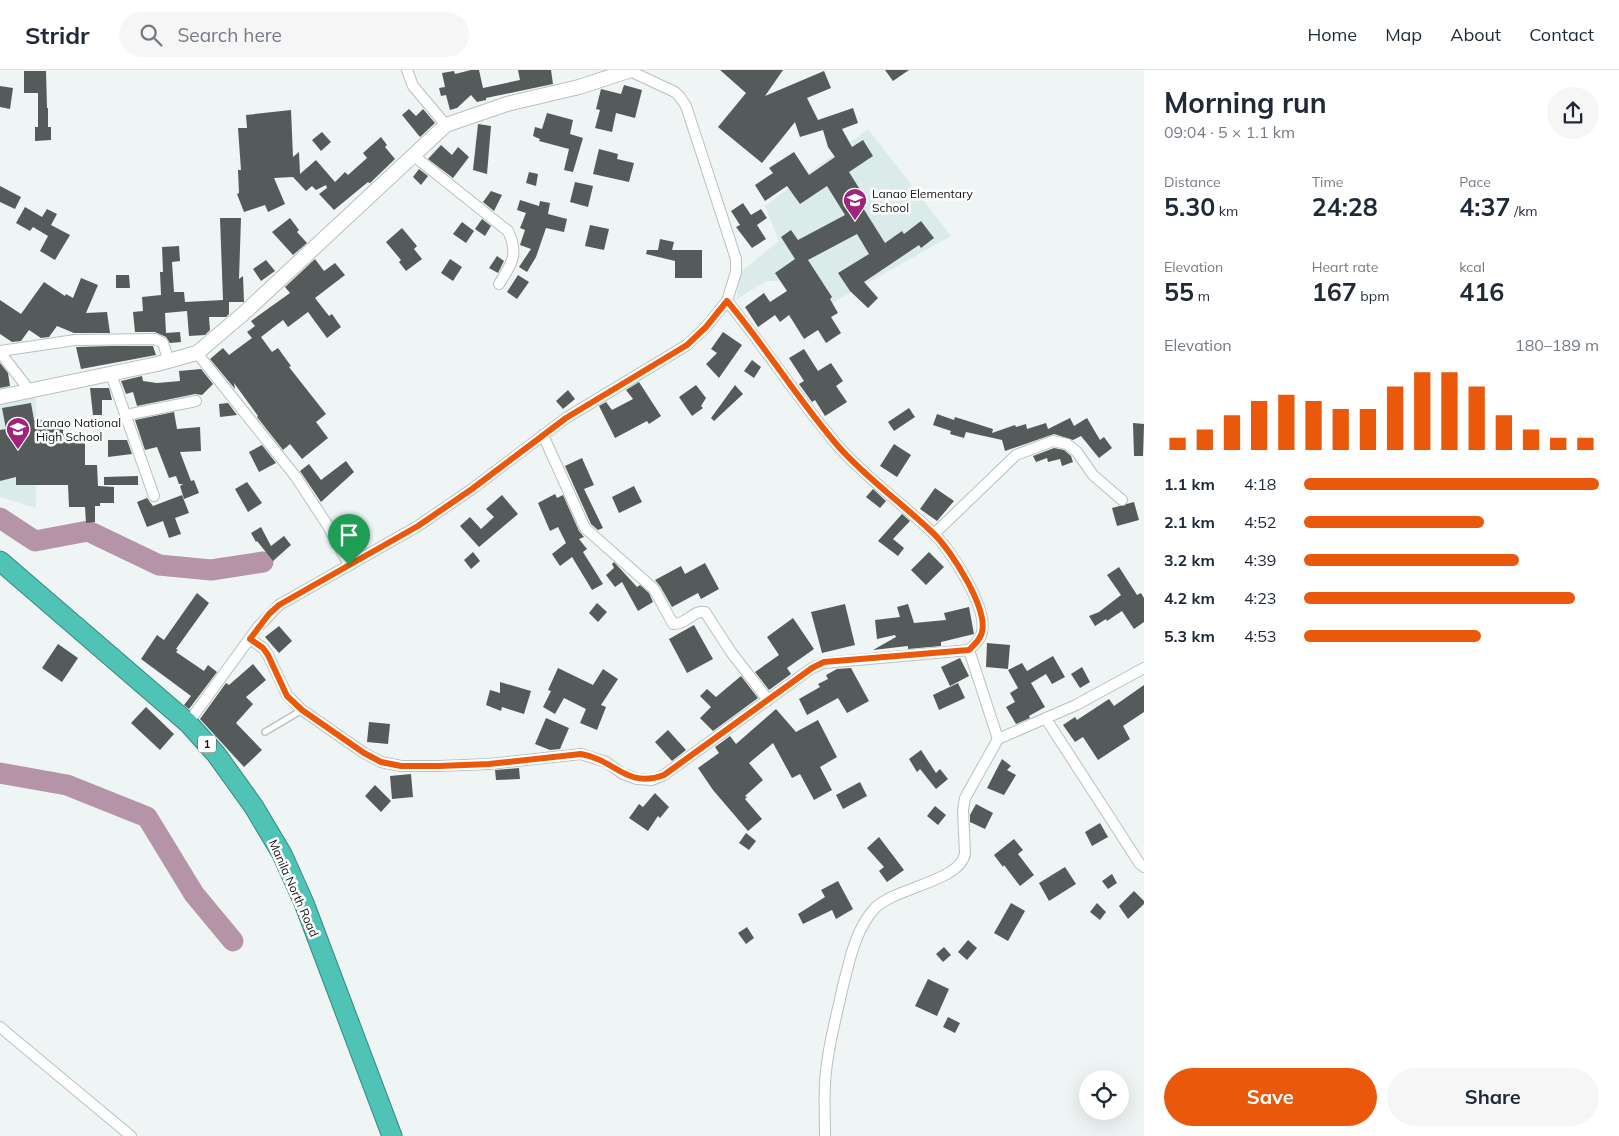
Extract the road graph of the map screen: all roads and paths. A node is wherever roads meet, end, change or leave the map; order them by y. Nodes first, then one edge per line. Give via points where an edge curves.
1 (407, 70) edge
2 (630, 70) edge
3 (446, 125) junction
4 (414, 156) junction
5 (499, 284) dead end
6 (727, 301) junction
7 (0, 351) edge
8 (197, 353) junction
9 (169, 362) junction
10 (111, 374) junction
11 (29, 390) junction
12 (0, 397) edge
13 (196, 401) dead end
14 (126, 415) junction
15 (543, 435) junction
16 (154, 496) dead end
17 (1122, 500) dead end
18 (934, 534) junction
19 (0, 561) edge
20 (349, 565) junction
21 (250, 639) junction
22 (969, 650) junction
23 (1144, 668) edge
24 (768, 700) junction
25 (302, 710) junction
26 (1046, 719) junction
27 (188, 724) junction
28 (265, 732) dead end
29 (998, 740) junction
30 (1144, 866) edge
31 (0, 1027) edge
32 (131, 1136) edge
33 (392, 1136) edge
34 (825, 1136) edge

1 - 3 street via 413,86
2 - 3 street via 579,87 507,104
2 - 6 street via 675,92 686,106 736,259 736,272
3 - 4 street
4 - 5 street via 508,231 513,259
4 - 8 street
6 - 15 street via 687,345
6 - 18 street via 837,445
7 - 9 street via 76,340 155,339 163,343
7 - 11 street
8 - 9 street
8 - 20 street via 296,477
9 - 10 street
10 - 11 street
10 - 14 street
11 - 12 street
13 - 14 street
14 - 16 street
15 - 20 street via 418,526
15 - 24 street via 585,528 654,588 673,624 705,612
17 - 18 street via 1093,475 1077,452 1067,444 1053,442 1016,455
18 - 22 street via 976,596 984,619 982,634
19 - 27 highway, Manila North Road / 1
20 - 21 street via 279,605
21 - 25 street via 263,648 287,696
21 - 27 street
22 - 24 street via 824,662
22 - 29 street
23 - 26 street
24 - 25 street via 664,775 652,780 623,774 606,762 581,754 489,764 401,766 381,762 364,753
25 - 28 lane
26 - 29 street
26 - 30 street
27 - 33 highway, Manila North Road / 1 via 216,754 254,807 282,854
29 - 34 street via 965,798 962,810 964,860 953,871 881,903 853,944 825,1082
31 - 32 street

